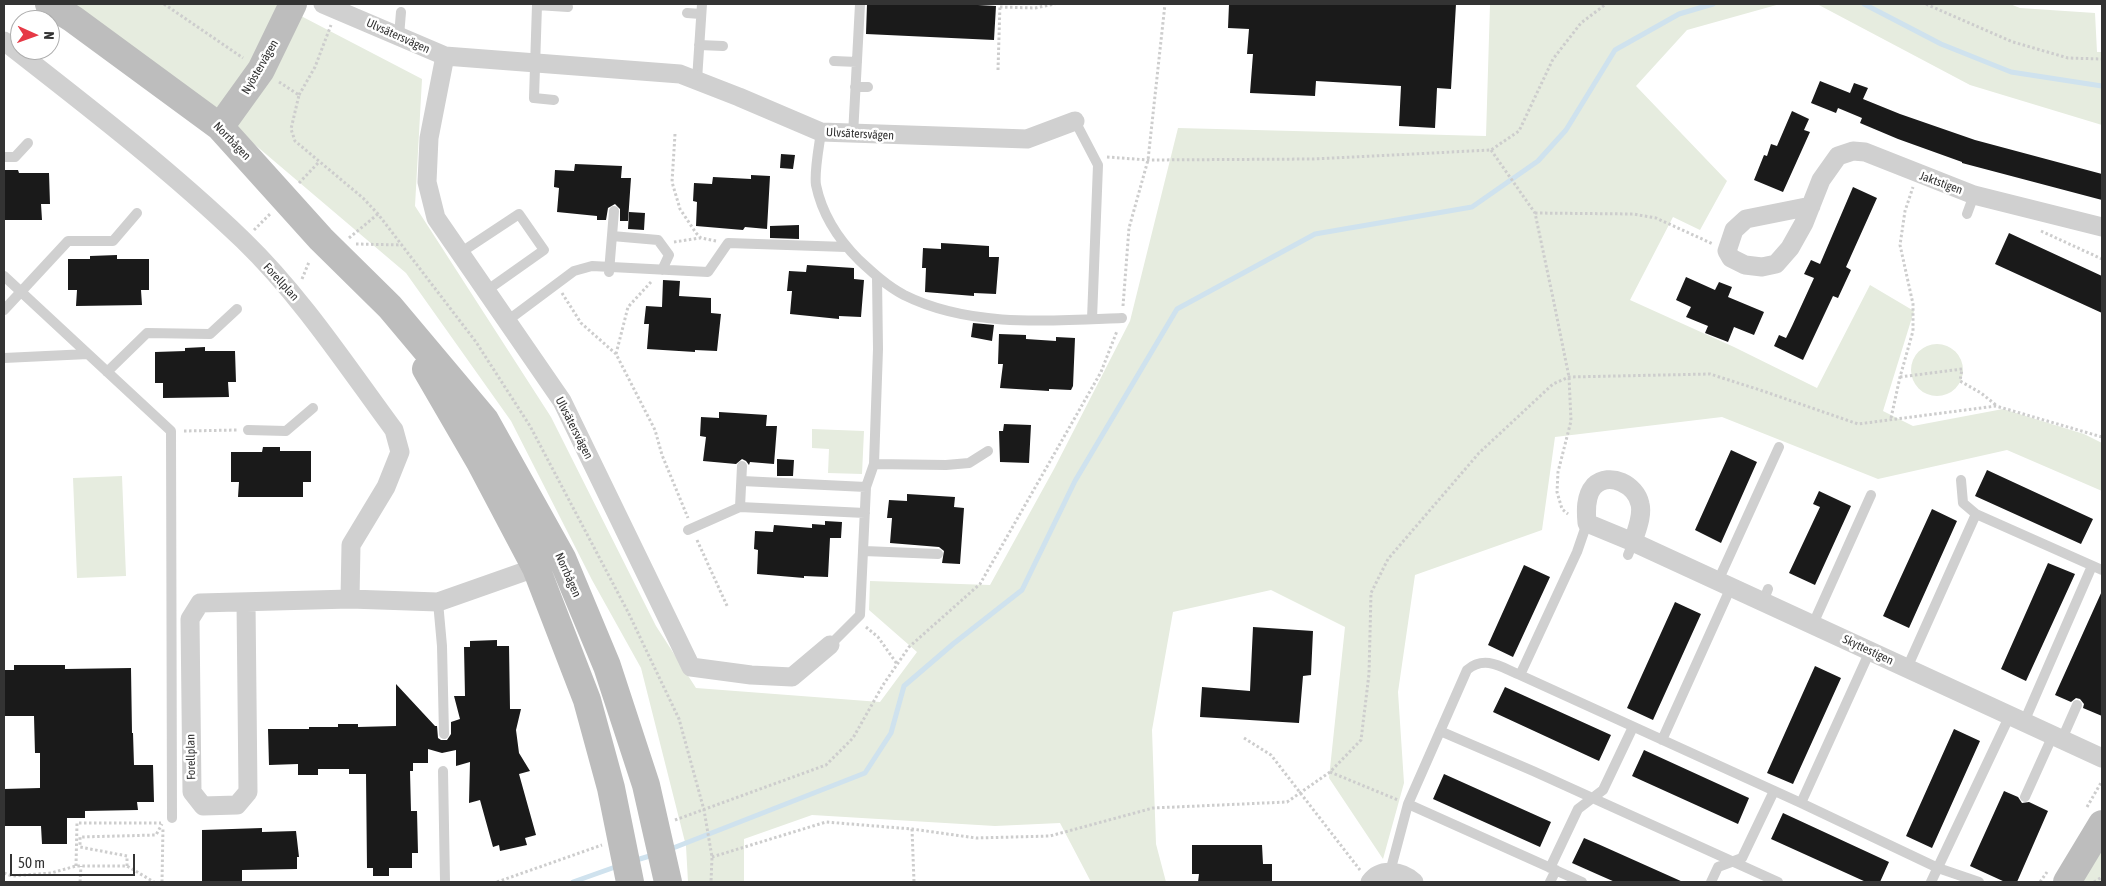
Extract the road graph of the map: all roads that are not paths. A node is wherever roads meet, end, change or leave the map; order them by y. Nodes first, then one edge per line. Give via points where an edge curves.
1 (49, 4) edge
2 (293, 4) edge
3 (860, 4) edge
4 (330, 6) edge
5 (568, 7) dead end
6 (702, 9) edge
7 (401, 12) dead end
8 (687, 13) dead end
9 (399, 36) junction
10 (4, 41) edge
11 (699, 45) junction
12 (723, 46) dead end
13 (445, 56) junction
14 (834, 61) dead end
15 (857, 62) junction
16 (534, 63) junction
17 (697, 80) junction
18 (855, 86) junction
19 (868, 87) dead end
20 (554, 100) dead end
21 (1074, 121) joint
22 (220, 127) junction
23 (821, 132) junction
24 (853, 135) junction
25 (28, 143) dead end
26 (4, 157) edge
27 (1974, 195) junction
28 (1811, 206) junction
29 (614, 211) dead end
30 (137, 213) dead end
31 (1967, 214) dead end
32 (2102, 227) edge
33 (612, 236) junction
34 (846, 247) junction
35 (460, 253) junction
36 (610, 270) junction
37 (662, 270) junction
38 (4, 276) edge
39 (877, 277) junction
40 (486, 291) junction
41 (20, 292) junction
42 (390, 307) junction
43 (237, 309) dead end
44 (4, 310) edge
45 (1122, 318) road end
46 (1092, 319) junction
47 (507, 321) junction
48 (88, 354) junction
49 (4, 358) edge
50 (107, 372) junction
51 (313, 408) dead end
52 (248, 430) road end
53 (1779, 446) dead end
54 (988, 451) dead end
55 (874, 464) junction
56 (742, 466) dead end
57 (1961, 480) dead end
58 (742, 481) junction
59 (866, 486) junction
60 (1871, 495) dead end
61 (740, 507) junction
62 (865, 514) junction
63 (1976, 514) junction
64 (1587, 523) junction
65 (690, 529) road end
66 (1630, 549) junction
67 (864, 552) junction
68 (938, 554) dead end
69 (562, 558) junction
70 (2092, 566) junction
71 (536, 568) junction
72 (2102, 570) edge
73 (1724, 584) junction
74 (350, 598) junction
75 (246, 602) junction
76 (438, 602) junction
77 (1813, 624) junction
78 (830, 645) joint
79 (1870, 651) junction
80 (1907, 668) junction
81 (1520, 675) junction
82 (2077, 705) dead end
83 (2017, 719) junction
84 (1633, 727) junction
85 (1440, 731) junction
86 (444, 734) dead end
87 (2057, 738) junction
88 (1662, 740) junction
89 (2102, 758) edge
90 (443, 771) dead end
91 (1774, 791) junction
92 (2025, 797) dead end
93 (1593, 798) junction
94 (1800, 803) junction
95 (1408, 804) junction
96 (172, 818) dead end
97 (2102, 824) edge
98 (1732, 862) junction
99 (1938, 868) junction
100 (1553, 869) junction
101 (1390, 872) junction
102 (667, 875) edge
103 (629, 878) edge
104 (1367, 878) edge
105 (445, 882) edge
106 (1414, 882) edge
107 (1550, 882) edge
108 (1582, 882) edge
109 (1711, 882) edge
110 (1778, 882) edge
111 (1931, 882) edge
112 (1979, 882) edge
113 (2067, 882) edge

1 - 22 street, Norrbågen
2 - 22 street, Nyöstervägen via 261,70
3 - 15 lane
4 - 9 street, Ulvsätersvägen
5 - 16 lane via 537,5
6 - 8 lane
6 - 11 lane
7 - 9 lane
9 - 13 street, Ulvsätersvägen
10 - 74 street, Forellplan via 120,131 243,241 294,296 394,430 400,452 386,487 351,545
11 - 12 lane
11 - 17 lane
13 - 16 street, Ulvsätersvägen
13 - 35 street, Ulvsätersvägen via 429,138 427,182 436,218
14 - 15 lane
15 - 18 lane
16 - 17 street, Ulvsätersvägen via 680,74
16 - 20 lane via 534,98
17 - 23 street, Ulvsätersvägen
18 - 19 lane
18 - 24 lane
21 - 24 street, Ulvsätersvägen via 1027,139
21 - 46 lane via 1098,165
22 - 42 street, Norrbågen via 321,239
23 - 24 street, Ulvsätersvägen
23 - 34 lane via 816,184 828,220
25 - 26 lane via 15,157
27 - 28 street, Jaktstigen via 1865,152 1854,151 1838,156 1821,180
27 - 31 lane
27 - 32 street, Jaktstigen
28 - 28 street, Jaktstigen via 1790,248 1776,264 1762,267 1745,265 1730,258 1727,251 1734,230 1746,219
29 - 33 lane
30 - 41 lane via 113,241 68,241
33 - 36 lane
33 - 37 lane via 658,240 668,255
34 - 37 lane via 728,243 708,272
34 - 39 lane
35 - 40 street, Ulvsätersvägen
35 - 40 lane via 519,214 544,250
36 - 37 lane
36 - 47 lane via 592,266 574,271
38 - 41 lane
39 - 46 lane via 905,295 953,312 1054,321
39 - 55 lane
40 - 47 street, Ulvsätersvägen
41 - 44 lane
41 - 48 lane
42 - 69 street, Norrbågen via 485,420
42 - 71 street, Norrbågen via 480,462
43 - 50 lane via 210,334 147,333
45 - 46 lane
47 - 78 street, Ulvsätersvägen via 562,401 691,667 792,677
48 - 49 lane
48 - 50 lane
50 - 96 lane via 171,431
51 - 52 lane via 286,431
53 - 73 lane
54 - 55 lane via 969,463
55 - 59 lane
56 - 58 lane
57 - 63 lane via 1963,503
58 - 59 lane
58 - 61 lane
59 - 62 lane
60 - 77 lane
61 - 62 lane
61 - 65 lane
62 - 67 lane
63 - 70 lane
63 - 80 lane
64 - 66 street, Skyttestigen
64 - 66 street via 1586,505 1594,487 1604,481 1616,480 1628,485 1640,505
64 - 81 lane via 1577,552
66 - 73 street, Skyttestigen via 1670,552
67 - 68 lane
67 - 78 lane via 860,615
69 - 71 street, Forellplan
69 - 102 street, Norrbågen via 607,666 654,812
70 - 72 lane
70 - 83 lane
71 - 76 street, Forellplan
71 - 103 street, Norrbågen via 587,700 611,788
73 - 77 street, Skyttestigen via 1765,595
73 - 88 lane
74 - 75 street, Forellplan
74 - 76 street, Forellplan
75 - 75 street, Forellplan via 200,603 190,619 192,792 203,806 237,805 248,792
76 - 86 lane
77 - 79 street, Skyttestigen
79 - 80 street, Skyttestigen
79 - 94 lane
80 - 83 street, Skyttestigen
81 - 84 lane
81 - 85 lane via 1487,662 1475,663 1467,670
82 - 87 lane
83 - 87 street, Skyttestigen
83 - 99 lane
84 - 88 lane
84 - 93 lane via 1603,790
85 - 93 lane
85 - 95 lane
87 - 89 street, Skyttestigen
87 - 92 lane
88 - 91 lane
90 - 105 lane
91 - 94 lane
91 - 98 lane via 1742,858
93 - 98 lane
93 - 100 lane via 1578,809
94 - 99 lane
95 - 100 lane
95 - 101 lane
97 - 113 street
98 - 109 lane via 1718,867
98 - 110 lane
99 - 111 lane
99 - 112 lane
100 - 107 lane
100 - 108 lane
101 - 104 street
101 - 106 street via 1406,875

